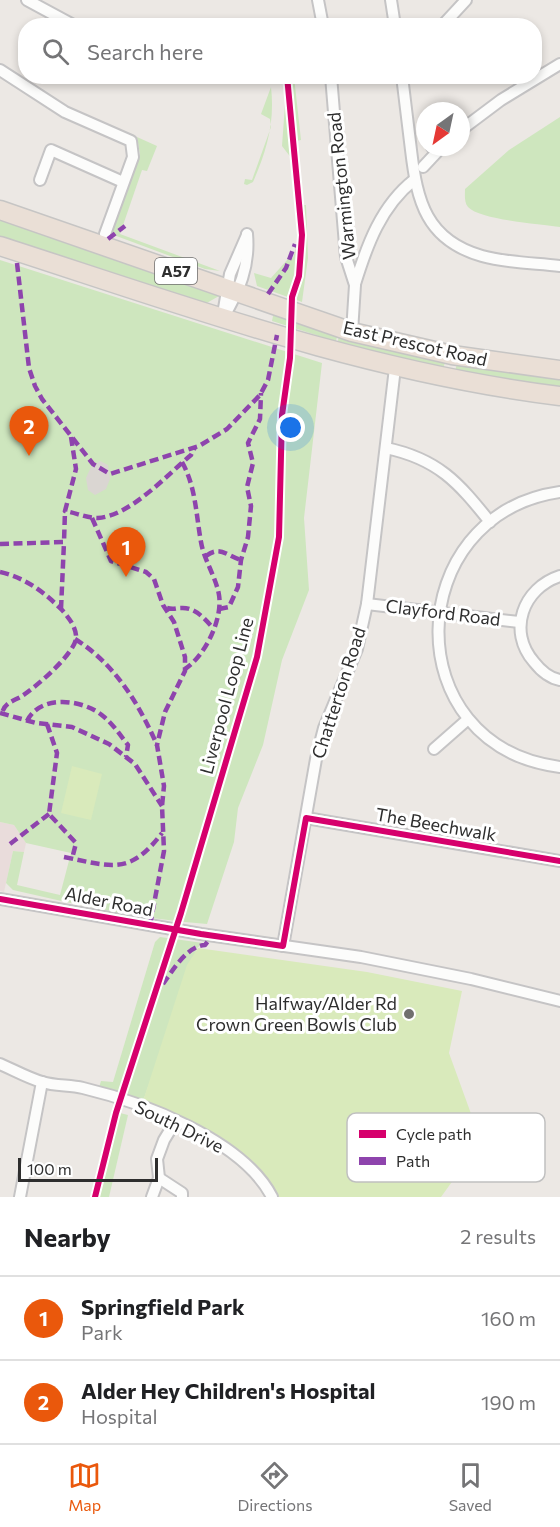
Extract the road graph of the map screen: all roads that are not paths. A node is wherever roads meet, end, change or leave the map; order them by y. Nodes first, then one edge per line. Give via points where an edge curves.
1 (27, 0) edge
2 (318, 0) edge
3 (390, 0) edge
4 (466, 0) edge
5 (60, 18) edge
6 (321, 18) edge
7 (393, 18) edge
8 (449, 18) edge
9 (560, 64) edge
10 (0, 70) edge
11 (542, 75) edge
12 (18, 82) edge
13 (22, 84) edge
14 (332, 84) edge
15 (403, 84) edge
16 (527, 84) edge
17 (470, 123) edge
18 (432, 156) edge
19 (423, 167) dead end
20 (40, 180) dead end
21 (414, 180) junction
22 (123, 182) junction
23 (0, 210) edge
24 (105, 234) dead end
25 (0, 246) edge
26 (560, 266) edge
27 (355, 285) junction
28 (232, 291) junction
29 (223, 318) junction
30 (351, 332) junction
31 (395, 368) junction
32 (560, 370) edge
33 (560, 396) edge
34 (386, 448) junction
35 (560, 492) edge
36 (490, 522) junction
37 (560, 576) edge
38 (367, 604) junction
39 (439, 612) junction
40 (519, 622) junction
41 (560, 680) edge
42 (467, 720) junction
43 (434, 748) dead end
44 (560, 767) edge
45 (306, 818) junction
46 (560, 861) edge
47 (0, 898) edge
48 (283, 946) junction
49 (560, 1001) edge
50 (0, 1064) edge
51 (42, 1082) junction
52 (176, 1122) junction
53 (159, 1178) junction
54 (20, 1197) edge
55 (152, 1197) edge
56 (183, 1197) edge
57 (272, 1197) edge

1 - 5 street
2 - 6 street
3 - 7 street
4 - 8 street
9 - 11 street
10 - 12 street
13 - 22 street via 65,112 131,141 133,157
14 - 27 street, Warmington Road via 346,257
15 - 21 street
16 - 17 street
18 - 19 street
20 - 22 street via 51,150
21 - 26 street via 419,202 430,222 454,244 484,257
21 - 27 street via 382,216
22 - 24 street
23 - 28 highway, East Prescot Road / A57
25 - 29 highway, East Prescot Road / A57
27 - 30 street, Warmington Road
28 - 29 street
28 - 30 highway, East Prescot Road / A57
29 - 31 highway, East Prescot Road / A57
30 - 32 highway, East Prescot Road / A57 via 452,355
31 - 33 highway, East Prescot Road / A57
31 - 34 street, Chatterton Road
34 - 36 street via 417,457 445,472
34 - 38 street, Chatterton Road
35 - 36 street via 528,500
36 - 39 street via 453,568
37 - 40 street via 550,579 536,592
38 - 39 street, Clayford Road
38 - 45 street, Chatterton Road via 357,649 324,728
39 - 40 street, Clayford Road
39 - 42 street via 439,654 449,686
40 - 41 street via 526,654 551,678
42 - 43 street
42 - 44 street via 512,753
45 - 46 street, The Beechwalk
45 - 48 street, Chatterton Road
47 - 48 street, Alder Road
48 - 49 street, Alder Road via 460,976
50 - 51 street, South Drive
51 - 52 street, South Drive via 82,1088 146,1107
51 - 54 street
52 - 53 street via 157,1159
52 - 57 street, South Drive via 225,1147 265,1183
53 - 55 street
53 - 56 street

